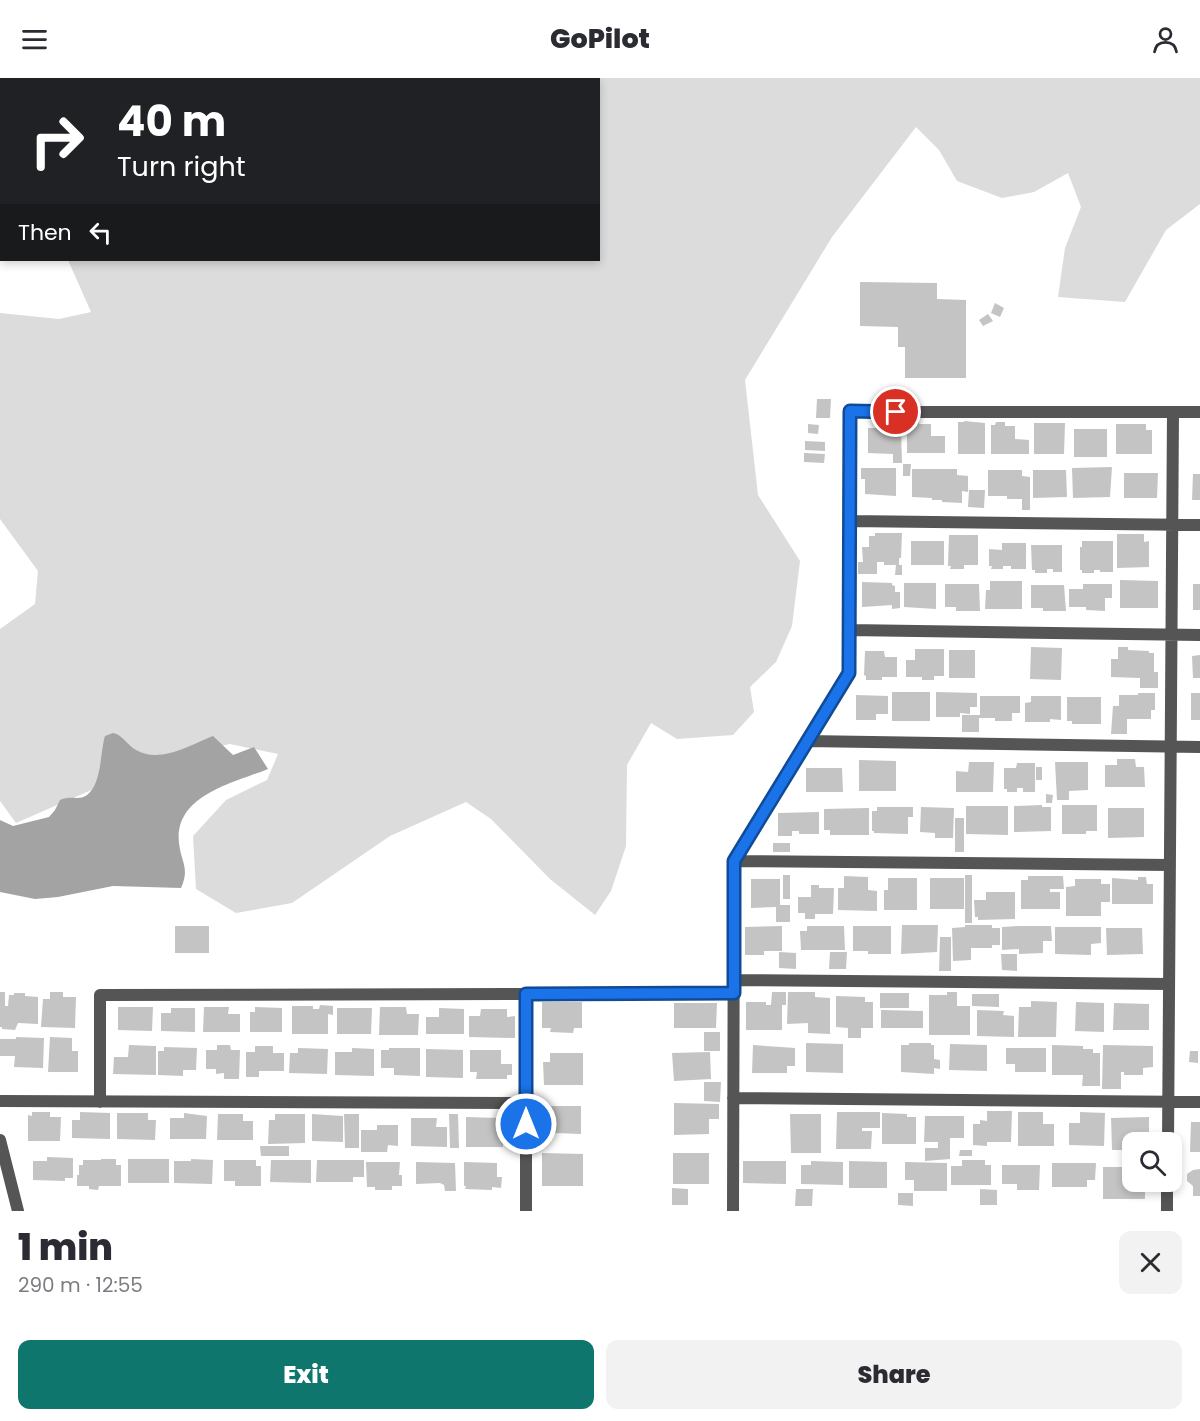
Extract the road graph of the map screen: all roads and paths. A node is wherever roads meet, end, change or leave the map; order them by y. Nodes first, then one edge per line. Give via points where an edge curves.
1 (1173, 412) junction
2 (1200, 412) edge
3 (849, 521) junction
4 (1172, 525) junction
5 (1200, 525) edge
6 (849, 630) junction
7 (1172, 635) junction
8 (1200, 635) edge
9 (806, 741) junction
10 (1171, 747) junction
11 (1200, 747) edge
12 (734, 861) junction
13 (1170, 865) junction
14 (734, 980) junction
15 (1169, 984) junction
16 (734, 993) junction
17 (526, 994) junction
18 (733, 1098) junction
19 (0, 1101) edge
20 (1168, 1101) junction
21 (100, 1102) junction
22 (1200, 1102) edge
23 (526, 1103) junction
24 (1168, 1132) edge
25 (0, 1140) edge
26 (1167, 1192) edge
27 (18, 1211) edge
28 (526, 1211) edge
29 (733, 1211) edge
30 (1167, 1211) edge

1 - 2 street
1 - 3 street via 850,411
1 - 4 street
3 - 4 street
3 - 6 street
4 - 5 street
4 - 7 street
6 - 7 street
6 - 9 street via 849,673
7 - 8 street
7 - 10 street
9 - 10 street
9 - 12 street
10 - 11 street
10 - 13 street
12 - 13 street
12 - 14 street
13 - 15 street
14 - 15 street
14 - 16 street
15 - 20 street
16 - 17 street
16 - 18 street
17 - 21 street via 100,995
17 - 23 street
18 - 20 street
18 - 29 street
19 - 21 street
20 - 22 street
20 - 24 street
21 - 23 street
23 - 28 street
25 - 27 street
26 - 30 street

